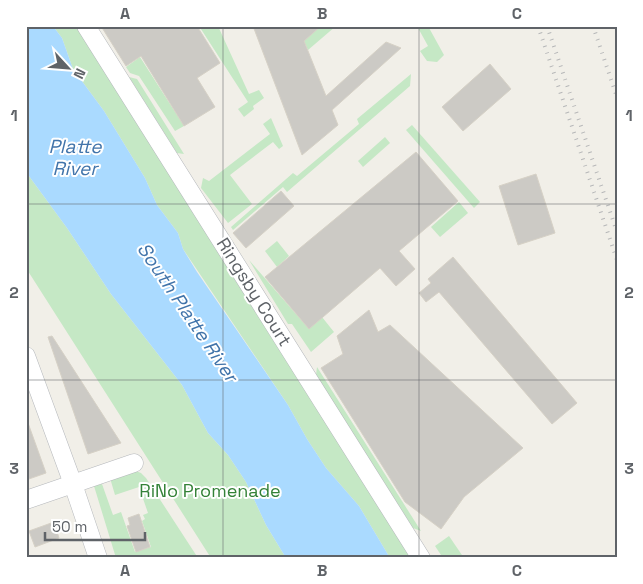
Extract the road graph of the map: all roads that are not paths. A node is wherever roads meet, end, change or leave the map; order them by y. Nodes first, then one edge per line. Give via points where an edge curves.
1 (86, 26) edge
2 (26, 356) edge
3 (134, 463) dead end
4 (73, 484) junction
5 (26, 500) edge
6 (98, 558) edge
7 (421, 558) edge

1 - 7 street, Ringsby Court
2 - 4 street
3 - 4 street
4 - 5 street
4 - 6 street

